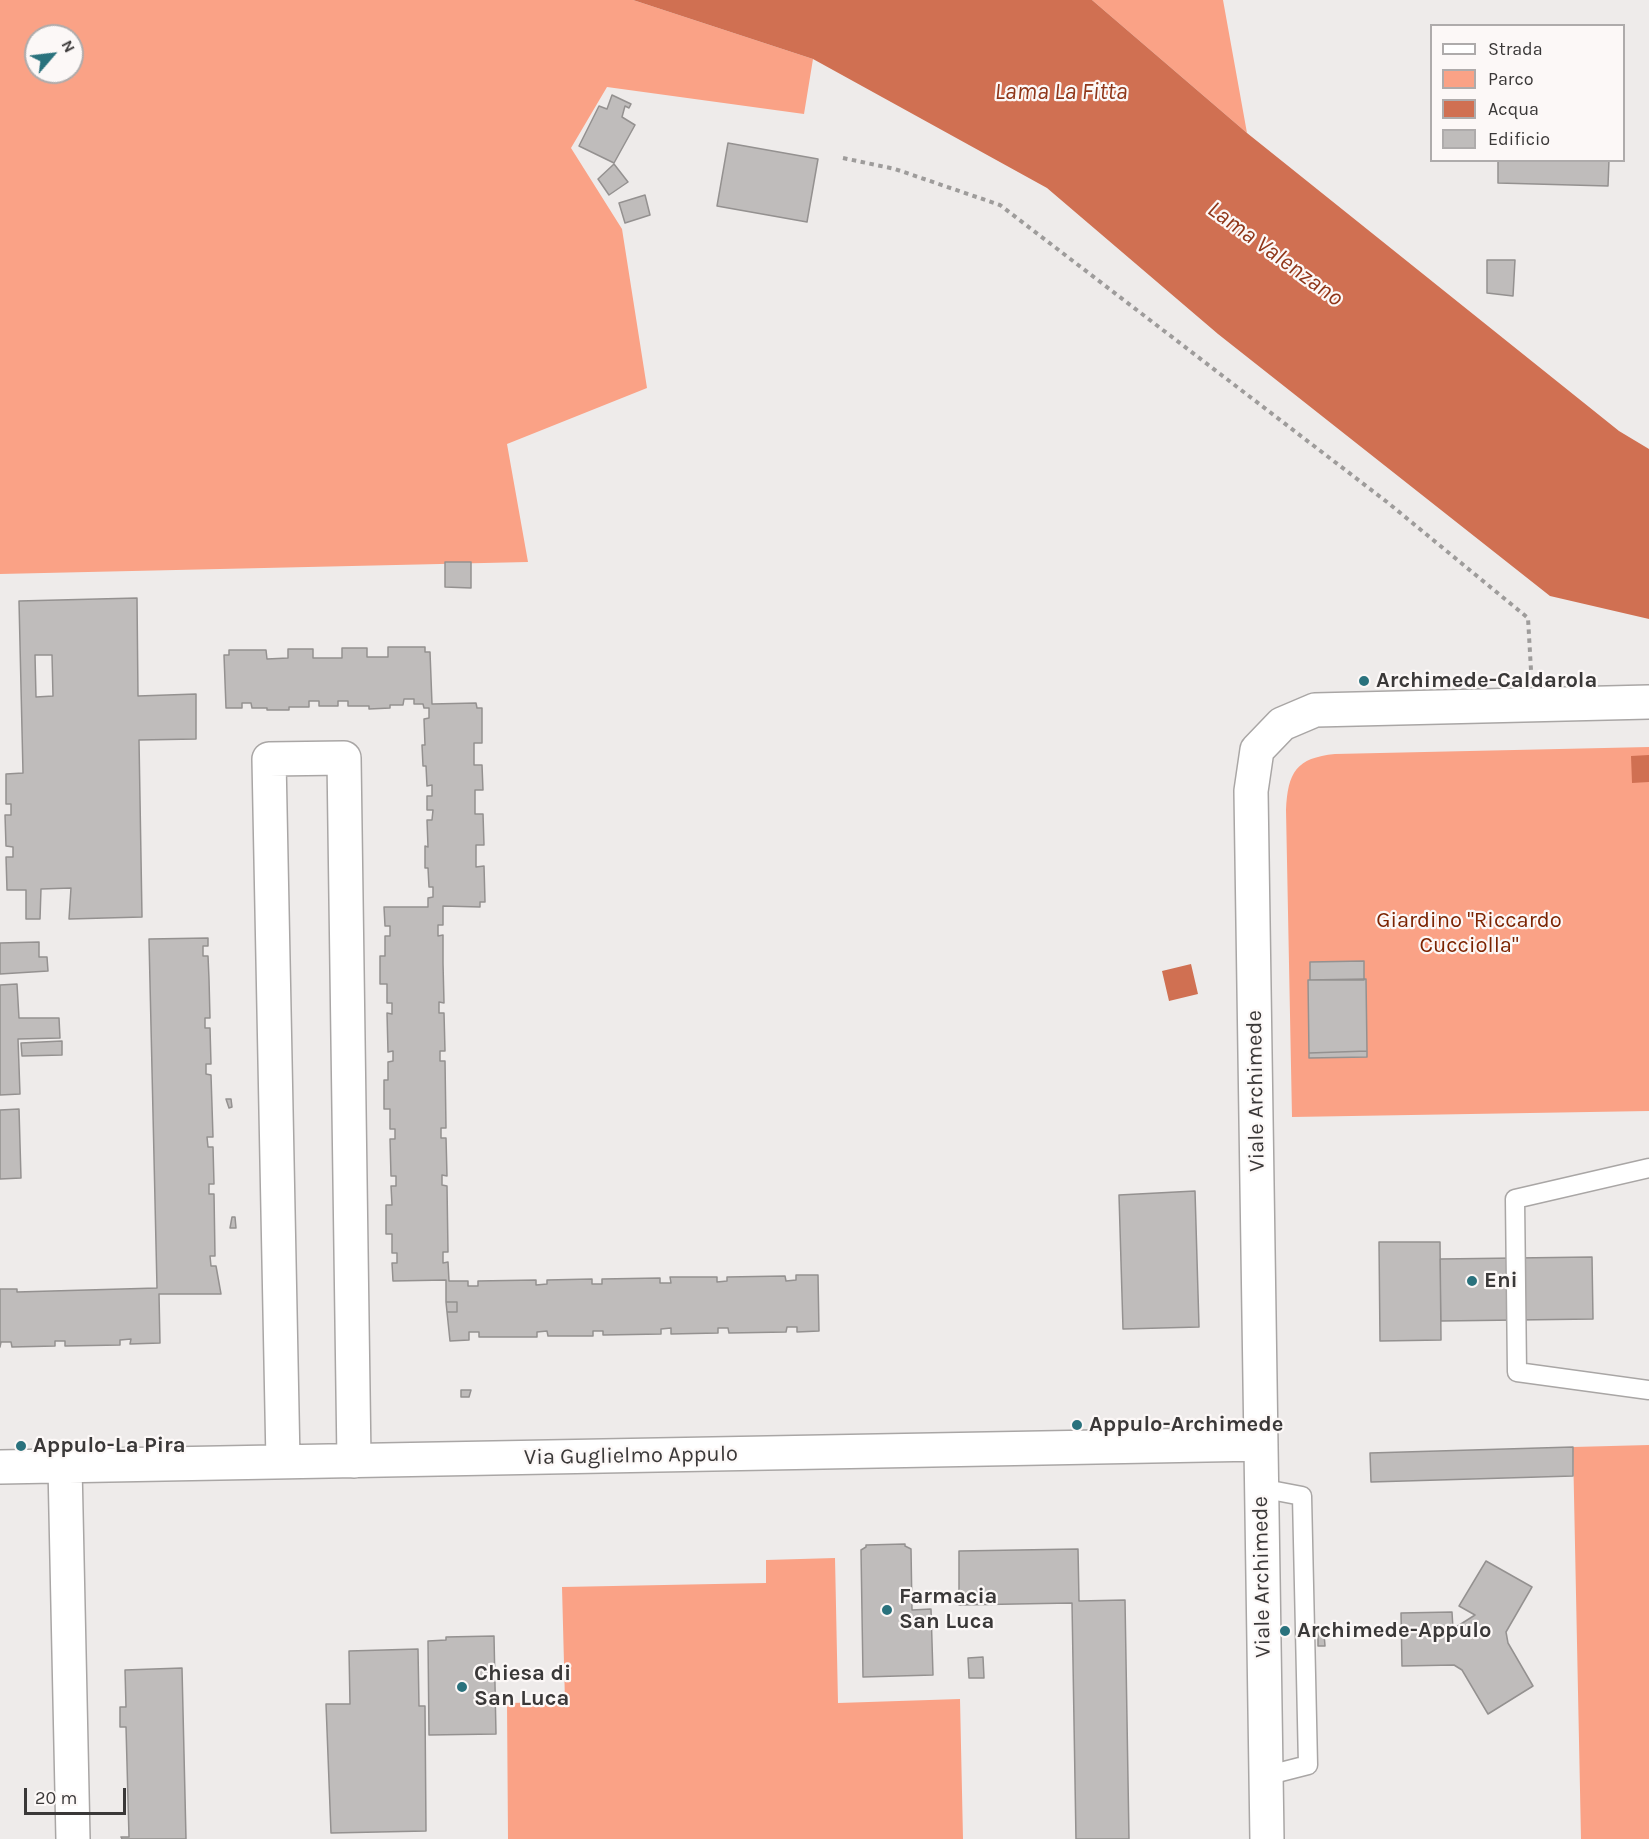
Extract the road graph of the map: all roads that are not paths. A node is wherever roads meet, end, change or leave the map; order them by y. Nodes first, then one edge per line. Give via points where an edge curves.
1 (1649, 702) edge
2 (1649, 1168) edge
3 (1649, 1390) edge
4 (1261, 1444) junction
5 (354, 1461) junction
6 (283, 1462) junction
7 (65, 1466) junction
8 (0, 1467) edge
9 (1260, 1488) junction
10 (1265, 1776) junction
11 (73, 1839) edge
12 (1266, 1839) edge

1 - 4 street, Viale Archimede via 1315,710 1282,724 1257,750 1251,791
2 - 3 lane via 1515,1199 1516,1372
4 - 5 street, Via Guglielmo Appulo
4 - 9 street, Viale Archimede
5 - 6 street, Via Guglielmo Appulo
5 - 6 street via 344,758 322,758 269,759
6 - 7 street, Via Guglielmo Appulo
7 - 8 street, Via Guglielmo Appulo
7 - 11 street
9 - 10 street, Viale Archimede
9 - 10 lane via 1302,1496 1308,1765
10 - 12 street, Viale Archimede

